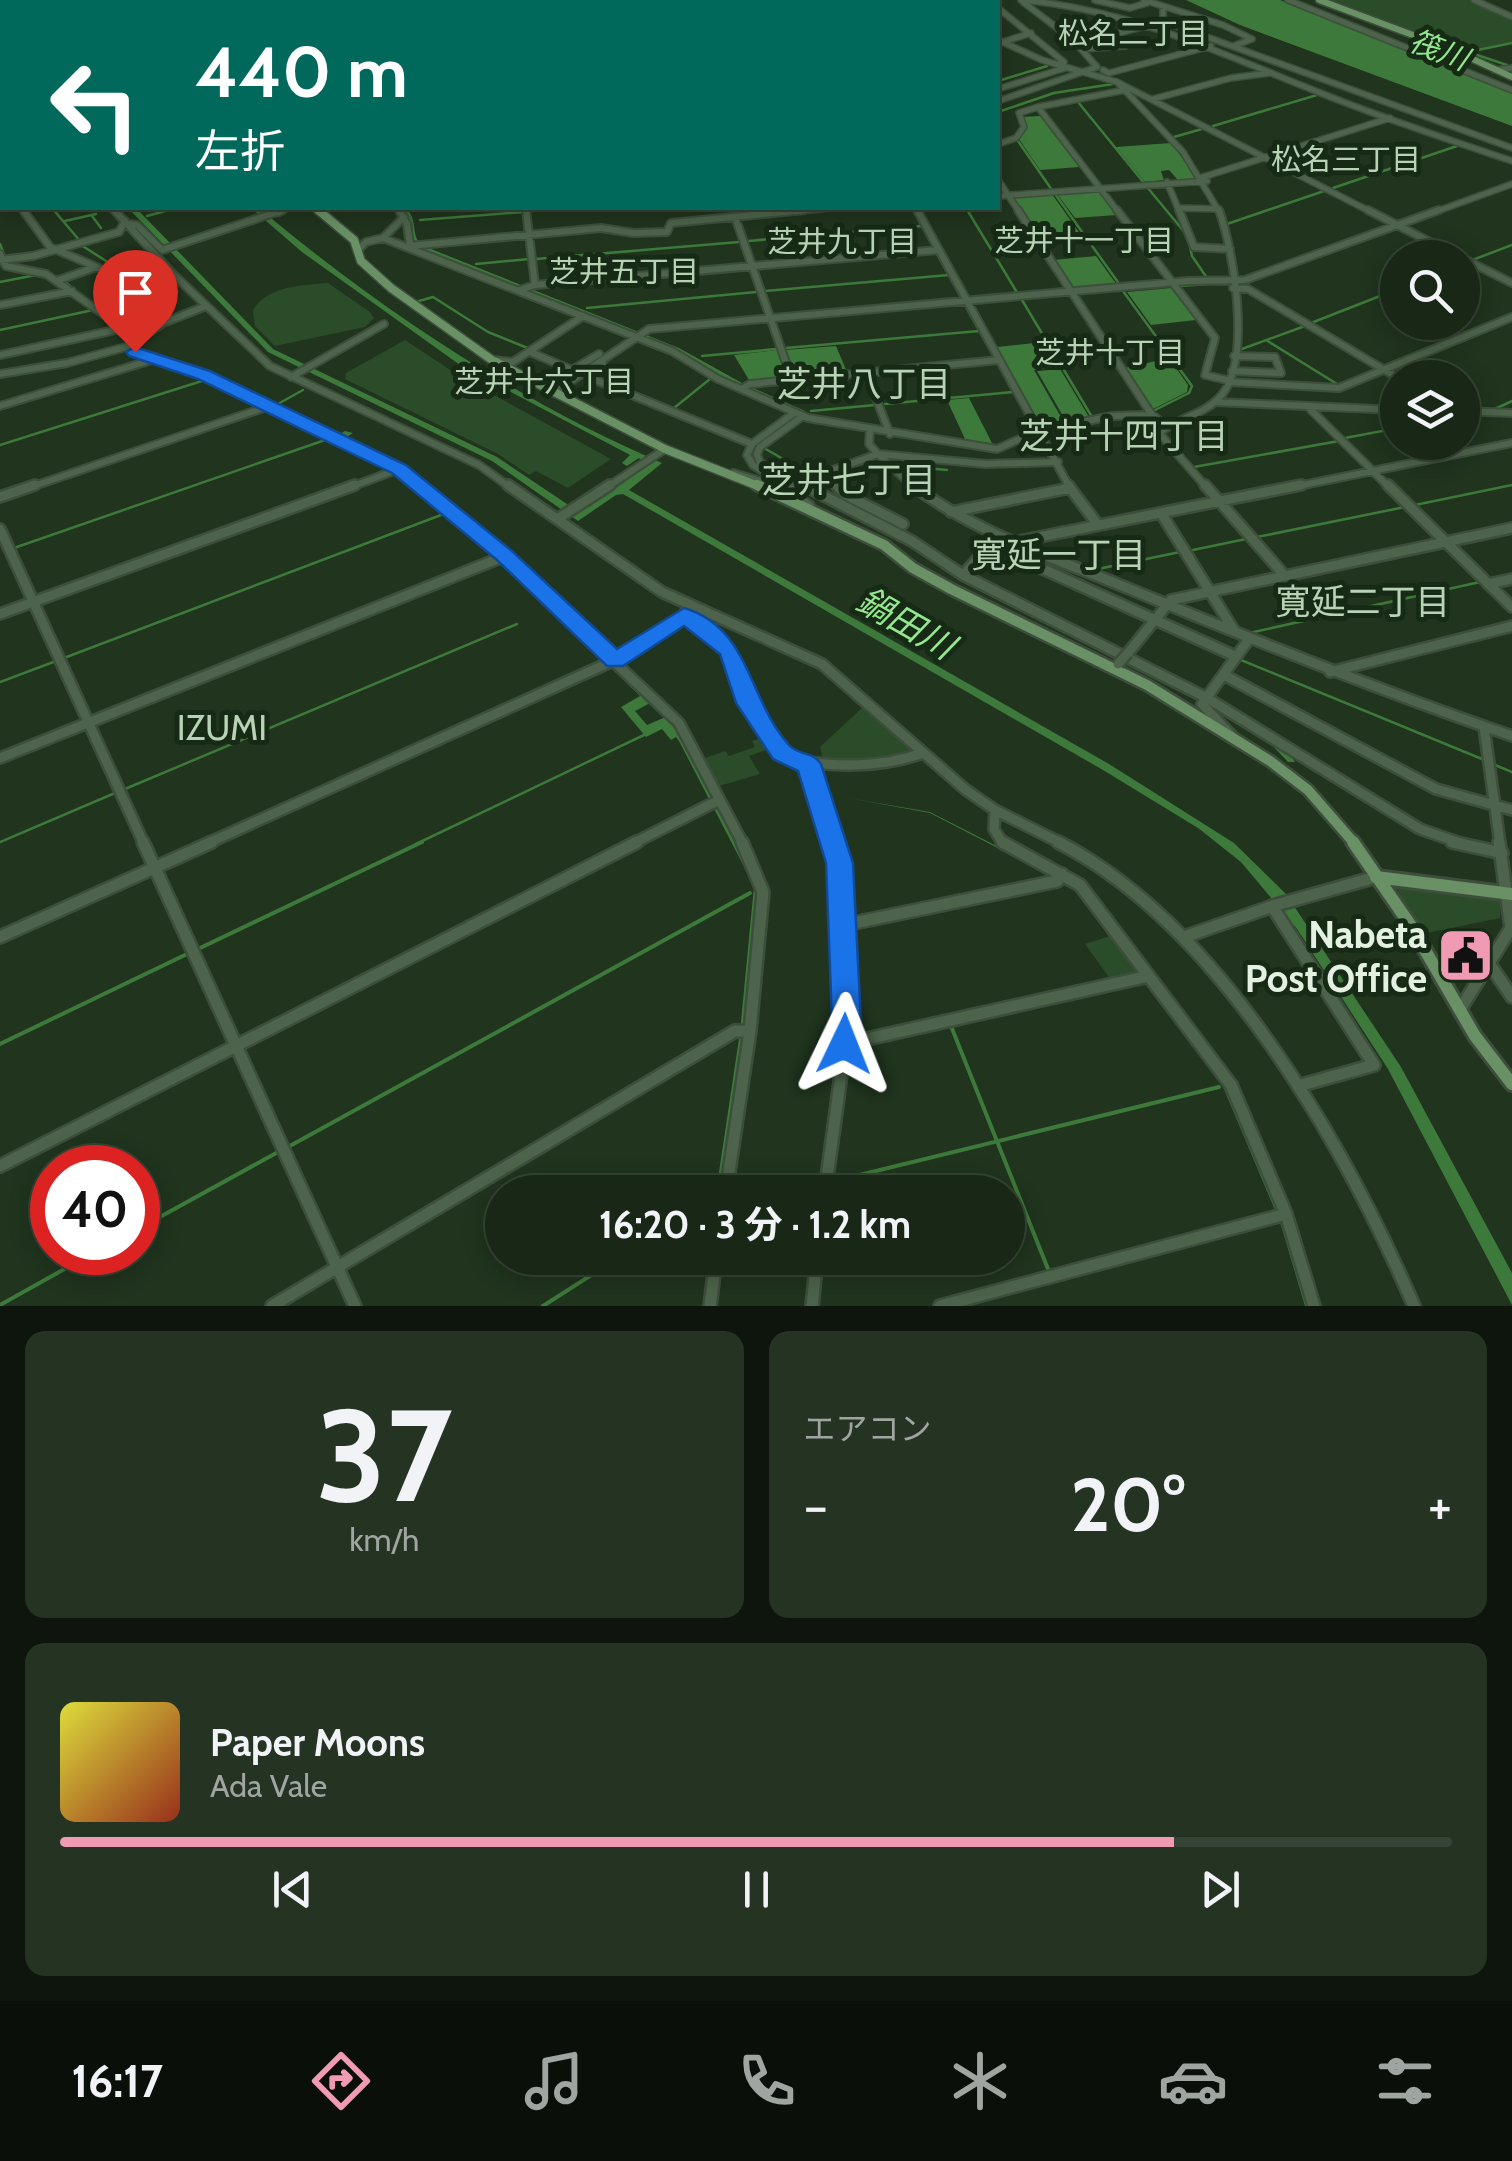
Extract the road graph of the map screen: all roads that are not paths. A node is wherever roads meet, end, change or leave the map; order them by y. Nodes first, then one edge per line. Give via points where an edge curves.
1 (1021, 0) edge
2 (1095, 0) edge
3 (1288, 0) edge
4 (1319, 0) edge
5 (1474, 0) edge
6 (1147, 1) edge
7 (1179, 4) dead end
8 (1162, 8) junction
9 (1000, 10) edge
10 (1512, 17) edge
11 (1149, 25) junction
12 (1228, 27) junction
13 (1031, 33) junction
14 (1207, 35) junction
15 (1073, 40) junction
16 (1000, 42) edge
17 (1000, 42) edge
18 (1236, 45) junction
19 (1125, 46) dead end
20 (1209, 46) junction
21 (1082, 48) junction
22 (1057, 64) junction
23 (1288, 66) junction
24 (1068, 67) junction
25 (1098, 67) junction
26 (1512, 68) edge
27 (1495, 70) junction
28 (1088, 72) junction
29 (1268, 72) junction
30 (1512, 77) edge
31 (1069, 79) junction
32 (1117, 82) junction
33 (1006, 83) junction
34 (1078, 83) dead end
35 (1000, 88) edge
36 (1125, 90) junction
37 (1512, 90) edge
38 (1025, 93) junction
39 (1000, 100) edge
40 (1152, 100) junction
41 (1038, 107) junction
42 (1389, 119) junction
43 (1000, 143) edge
44 (1512, 148) edge
45 (1491, 154) junction
46 (1266, 157) junction
47 (1512, 162) edge
48 (1205, 179) junction
49 (1167, 182) junction
50 (1000, 183) edge
51 (1512, 184) edge
52 (1100, 188) junction
53 (1008, 195) junction
54 (1000, 196) edge
55 (1178, 208) junction
56 (1219, 209) junction
57 (23, 210) edge
58 (114, 210) edge
59 (284, 210) edge
60 (318, 210) edge
61 (399, 210) edge
62 (526, 210) edge
63 (809, 210) edge
64 (917, 210) edge
65 (404, 217) junction
66 (735, 218) junction
67 (126, 223) junction
68 (1398, 226) junction
69 (529, 234) junction
70 (383, 238) junction
71 (1426, 240) edge
72 (360, 244) junction
73 (408, 246) junction
74 (1230, 249) junction
75 (938, 250) junction
76 (56, 251) junction
77 (1, 258) edge
78 (752, 266) junction
79 (96, 267) junction
80 (1480, 267) edge
81 (59, 280) junction
82 (1173, 283) junction
83 (1512, 283) edge
84 (1232, 284) junction
85 (535, 285) junction
86 (522, 289) junction
87 (72, 291) junction
88 (1071, 292) junction
89 (967, 302) junction
90 (0, 306) edge
91 (206, 306) junction
92 (583, 316) junction
93 (1512, 317) edge
94 (772, 320) junction
95 (384, 324) dead end
96 (124, 328) junction
97 (637, 334) junction
98 (128, 346) junction
99 (530, 352) junction
100 (608, 354) junction
101 (0, 355) edge
102 (1234, 356) junction
103 (158, 358) junction
104 (492, 360) junction
105 (999, 360) junction
106 (1408, 360) edge
107 (1380, 368) edge
108 (1380, 372) edge
109 (866, 373) junction
110 (0, 374) edge
111 (291, 376) junction
112 (1231, 378) junction
113 (792, 380) junction
114 (746, 387) junction
115 (554, 392) junction
116 (1216, 402) junction
117 (0, 406) edge
118 (266, 408) junction
119 (1309, 408) junction
120 (1380, 410) edge
121 (1480, 412) edge
122 (1512, 413) edge
123 (797, 414) junction
124 (1152, 414) junction
125 (1168, 426) junction
126 (870, 430) junction
127 (1038, 432) junction
128 (890, 434) junction
129 (1512, 443) edge
130 (752, 444) junction
131 (665, 449) junction
132 (878, 454) junction
133 (1058, 462) junction
134 (704, 466) junction
135 (1372, 470) junction
136 (396, 471) junction
137 (824, 472) junction
138 (787, 486) junction
139 (1070, 488) junction
140 (0, 496) edge
141 (1219, 501) junction
142 (950, 512) junction
143 (813, 513) junction
144 (1161, 513) junction
145 (567, 514) junction
146 (903, 524) dead end
147 (1098, 524) junction
148 (1512, 528) edge
149 (0, 529) edge
150 (1000, 534) junction
151 (1016, 542) junction
152 (1445, 542) junction
153 (990, 545) junction
154 (501, 557) junction
155 (963, 575) junction
156 (1285, 576) junction
157 (1512, 579) edge
158 (1488, 584) junction
159 (1209, 591) junction
160 (34, 602) junction
161 (689, 604) junction
162 (1168, 606) junction
163 (1512, 608) edge
164 (0, 614) edge
165 (684, 616) junction
166 (1154, 622) junction
167 (1512, 626) edge
168 (1237, 634) junction
169 (1249, 639) junction
170 (1236, 656) junction
171 (611, 662) junction
172 (1117, 666) junction
173 (1330, 672) junction
174 (1224, 675) junction
175 (1205, 700) junction
176 (89, 722) junction
177 (1484, 727) junction
178 (1512, 736) edge
179 (1234, 738) junction
180 (923, 753) junction
181 (0, 758) edge
182 (808, 764) junction
183 (715, 801) junction
184 (1494, 806) junction
185 (994, 810) junction
186 (1512, 810) edge
187 (1502, 853) junction
188 (156, 867) junction
189 (1060, 878) junction
190 (1368, 879) junction
191 (1510, 894) edge
192 (1274, 906) junction
193 (1511, 922) edge
194 (844, 925) junction
195 (0, 937) edge
196 (1184, 937) junction
197 (1512, 940) edge
198 (1502, 950) junction
199 (1489, 963) junction
200 (1145, 977) junction
201 (1512, 997) edge
202 (1461, 1008) junction
203 (744, 1031) junction
204 (844, 1044) junction
205 (236, 1045) junction
206 (1512, 1084) edge
207 (1298, 1086) junction
208 (0, 1166) edge
209 (728, 1175) edge
210 (827, 1175) edge
211 (1281, 1216) junction
212 (338, 1267) junction
213 (714, 1275) edge
214 (815, 1275) edge
215 (272, 1306) edge
216 (355, 1306) edge
217 (710, 1306) edge
218 (812, 1306) edge
219 (940, 1306) edge
220 (1314, 1306) edge
221 (1414, 1306) edge

1 - 11 street via 1068,4
1 - 15 street
2 - 6 street via 1130,8
3 - 37 street
4 - 27 main road
5 - 10 street
6 - 8 street
7 - 8 street
8 - 12 street
8 - 14 street via 1163,21
9 - 13 street
11 - 15 street
11 - 20 street
12 - 14 street
12 - 18 street via 1252,39
13 - 16 street
13 - 22 street via 1064,62
14 - 18 street
15 - 21 street
17 - 22 street
18 - 23 street
19 - 21 street
20 - 25 street via 1109,73
20 - 29 street
21 - 25 street
22 - 24 street
23 - 29 street
23 - 44 street
24 - 28 street
24 - 33 street
25 - 28 street
26 - 27 street
27 - 30 main road
28 - 31 street
28 - 32 street
29 - 40 street
29 - 42 street
31 - 34 street
31 - 38 street
32 - 36 street
32 - 40 street
33 - 35 street
33 - 38 street
36 - 41 street
36 - 48 street
38 - 39 street
40 - 46 street
41 - 43 street via 1019,113 1019,135
41 - 52 street
42 - 45 street
42 - 46 street
44 - 45 street
45 - 47 street
46 - 48 street
46 - 68 street
48 - 49 street
48 - 56 street
49 - 52 street
49 - 55 street
50 - 53 street
51 - 68 street
52 - 53 street
52 - 82 street
53 - 54 street
53 - 88 street
55 - 56 street
55 - 74 street via 1194,247
56 - 74 street
57 - 76 street
58 - 67 street
59 - 67 street via 169,248
60 - 72 main road
61 - 65 street
62 - 69 street
63 - 66 street
64 - 75 street
65 - 70 street
65 - 73 street
66 - 69 street via 671,223 667,232 650,234 601,228
66 - 78 street
67 - 76 street via 119,232
67 - 91 street
68 - 71 street
68 - 84 street
69 - 73 street
69 - 85 street
70 - 72 street
70 - 73 street
72 - 104 main road via 361,261 391,288
73 - 86 street
74 - 84 street
75 - 78 street
75 - 89 street
76 - 77 street
76 - 79 street
77 - 81 street via 6,266
78 - 85 street
78 - 94 street
79 - 81 street
79 - 96 street via 139,308
80 - 83 street
81 - 87 street
82 - 84 street
82 - 88 street
82 - 112 street via 1214,338 1206,375
84 - 102 street
84 - 107 street
85 - 86 street
86 - 92 street
87 - 90 street
87 - 96 street
88 - 89 street
88 - 124 street
89 - 94 street
89 - 105 street
91 - 98 street
91 - 111 street via 252,352
92 - 97 street
92 - 99 street
93 - 106 street
94 - 97 street
94 - 113 street
95 - 111 street
96 - 98 street
96 - 101 street
97 - 100 street
97 - 114 street
98 - 103 street
98 - 110 street
99 - 100 street via 572,370
99 - 104 street via 513,362
100 - 115 street
100 - 130 street via 588,377
102 - 112 street
102 - 112 street via 1274,357 1281,374
103 - 117 street
103 - 118 street
104 - 115 main road
105 - 109 street
105 - 127 street
108 - 112 street via 1339,388
109 - 113 street
109 - 128 street
111 - 145 street
112 - 116 street
113 - 114 street
114 - 123 street
115 - 131 main road
116 - 119 street
116 - 125 street
118 - 136 street
118 - 140 street
119 - 120 street
119 - 135 street
121 - 122 street
123 - 126 street
123 - 130 street
123 - 138 street via 757,454
124 - 125 street
124 - 127 street
125 - 141 street via 1159,433
126 - 128 street
126 - 132 street via 869,444
127 - 128 street via 997,449
127 - 133 street
129 - 135 street
130 - 138 street via 750,462
131 - 134 main road
131 - 145 street
132 - 133 street via 986,464
132 - 137 street
132 - 142 street via 915,492
133 - 139 street
134 - 138 street
134 - 143 main road
135 - 141 street
135 - 152 street
136 - 154 street
136 - 160 street
137 - 138 street
137 - 146 street via 850,498
138 - 143 street
138 - 155 street via 912,540
139 - 142 street
139 - 147 street
141 - 144 street
141 - 156 street
142 - 150 street
143 - 172 main road via 884,545 1000,615
144 - 147 street
144 - 159 street
145 - 161 street via 662,592
147 - 151 street
148 - 152 street
149 - 160 street
150 - 151 street
150 - 153 street
151 - 162 street
152 - 156 street
152 - 158 street
153 - 155 street
153 - 166 street
154 - 171 street
154 - 176 street
155 - 175 street
156 - 159 street
157 - 158 street
158 - 163 street
159 - 162 street
159 - 168 street
160 - 164 street
160 - 176 street
161 - 165 street
161 - 180 street via 822,664
162 - 166 street
162 - 168 street
165 - 171 street
165 - 182 street via 730,652 748,703 781,753
166 - 170 street
166 - 172 street, bridge
167 - 173 street
168 - 169 street
169 - 170 street
169 - 173 street
170 - 174 street
171 - 183 street via 679,723
171 - 188 street
172 - 179 main road
173 - 177 street
174 - 175 street
174 - 184 street via 1436,789
175 - 179 street
175 - 187 street via 1420,829
176 - 181 street
176 - 188 street
177 - 178 street
177 - 184 street
179 - 190 main road via 1326,806
180 - 182 street via 899,763
180 - 185 street
182 - 194 street via 840,863
183 - 203 street via 764,892
183 - 205 street
184 - 186 street
184 - 187 street
185 - 189 street via 1004,845
185 - 196 street via 1108,871
187 - 191 street
188 - 195 street
188 - 205 street
189 - 194 street
189 - 200 street via 1080,884
190 - 191 main road
190 - 192 street
190 - 202 main road
191 - 193 street
192 - 196 street
192 - 207 street via 1374,1066
193 - 198 street
194 - 204 street
196 - 207 street
197 - 198 street
198 - 199 street
199 - 201 street
199 - 202 street
200 - 204 street
200 - 211 street via 1231,1085
202 - 206 main road
203 - 209 street
203 - 212 street
204 - 210 street
205 - 208 street
205 - 212 street
207 - 221 street via 1385,1238
211 - 219 street
211 - 220 street
212 - 215 street
212 - 216 street
213 - 217 street
214 - 218 street

